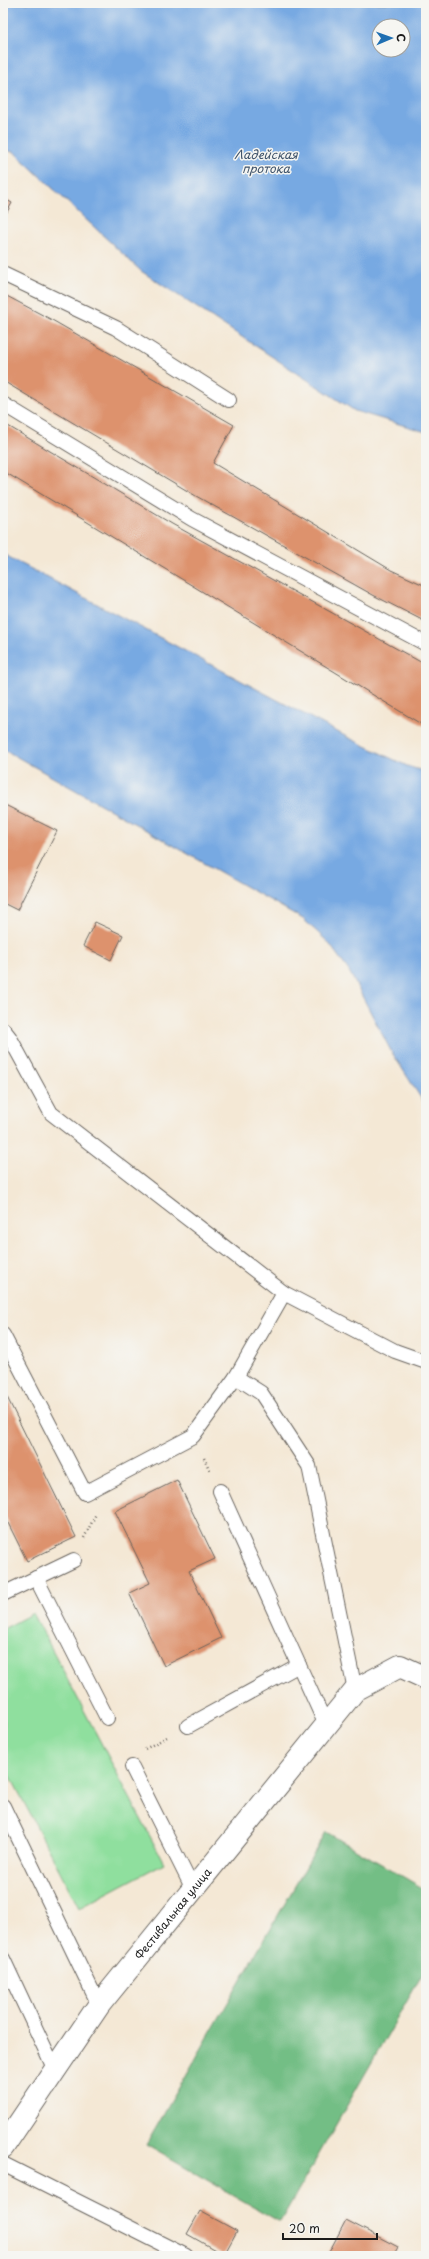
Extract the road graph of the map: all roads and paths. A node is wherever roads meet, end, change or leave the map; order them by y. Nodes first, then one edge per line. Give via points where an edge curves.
1 (3, 274) edge
2 (229, 400) dead end
3 (3, 404) edge
4 (426, 644) edge
5 (3, 1029) edge
6 (284, 1293) junction
7 (3, 1335) edge
8 (426, 1362) edge
9 (236, 1377) junction
10 (196, 1459) dead end
11 (220, 1491) joint
12 (101, 1509) dead end
13 (74, 1560) joint
14 (36, 1578) junction
15 (3, 1594) edge
16 (299, 1665) junction
17 (426, 1678) edge
18 (355, 1690) junction
19 (107, 1718) dead end
20 (326, 1725) junction
21 (188, 1726) joint
22 (132, 1767) joint
23 (3, 1806) edge
24 (193, 1888) junction
25 (3, 1959) edge
26 (99, 2005) junction
27 (55, 2070) junction
28 (3, 2147) edge
29 (3, 2164) edge
30 (186, 2256) edge

1 - 2 lane via 116,328
3 - 4 lane via 192,519
5 - 6 lane via 51,1113
6 - 8 lane via 395,1351
6 - 9 lane
7 - 9 lane via 85,1493 193,1436
9 - 18 lane via 261,1394 309,1466
10 - 11 path via 203,1456
11 - 16 lane
12 - 13 path via 88,1527
13 - 14 lane
14 - 15 lane
14 - 19 lane
16 - 20 lane
16 - 21 lane
17 - 18 street via 400,1666
18 - 20 street, Фестивальная улица
20 - 24 street, Фестивальная улица
21 - 22 path via 127,1758
22 - 24 lane
23 - 26 lane
24 - 26 street, Фестивальная улица
25 - 27 lane
26 - 27 street, Фестивальная улица
27 - 28 street, Фестивальная улица
29 - 30 lane

